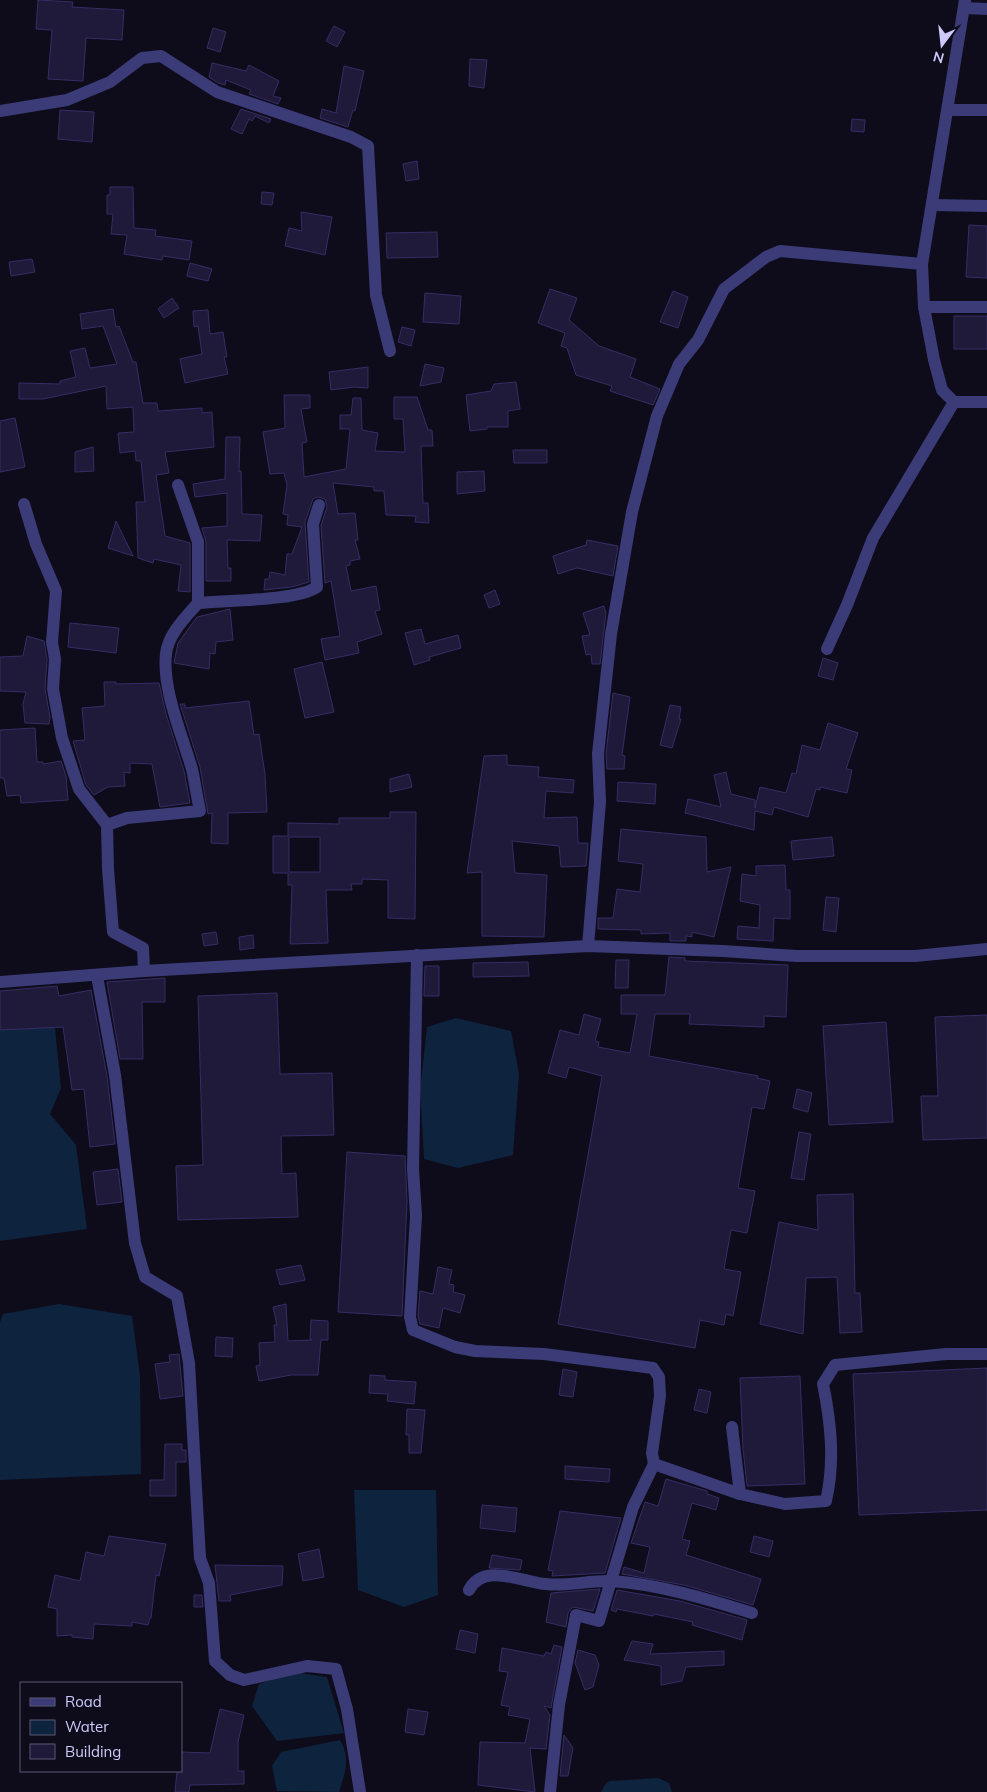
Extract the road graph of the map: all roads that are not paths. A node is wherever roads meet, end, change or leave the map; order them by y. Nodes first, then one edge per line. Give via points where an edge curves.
1 (965, 4) edge
2 (987, 9) edge
3 (948, 110) junction
4 (987, 110) edge
5 (0, 111) edge
6 (932, 205) junction
7 (987, 206) edge
8 (922, 264) junction
9 (924, 307) junction
10 (987, 307) edge
11 (390, 351) dead end
12 (954, 402) junction
13 (987, 402) edge
14 (178, 485) dead end
15 (24, 504) dead end
16 (320, 505) dead end
17 (198, 603) junction
18 (827, 649) dead end
19 (107, 825) junction
20 (588, 946) junction
21 (987, 949) edge
22 (418, 955) junction
23 (144, 971) junction
24 (96, 976) junction
25 (0, 982) edge
26 (987, 1354) edge
27 (732, 1427) dead end
28 (654, 1464) junction
29 (740, 1494) junction
30 (611, 1581) junction
31 (469, 1590) dead end
32 (752, 1613) dead end
33 (360, 1792) edge
34 (550, 1792) edge

1 - 2 street
1 - 3 street
3 - 4 street
3 - 6 street
5 - 11 street via 67,100 110,82 142,58 161,56 218,92 351,137 368,146 376,295
6 - 7 street
6 - 8 street
8 - 9 street
8 - 20 street via 780,250 724,289 698,340 679,364 657,416 632,512 610,634 598,754 600,802
9 - 10 street
9 - 12 street via 942,390
12 - 13 street
12 - 18 street via 873,538
14 - 17 street via 198,542
15 - 19 street via 36,544 56,591 53,689 62,738 80,789
16 - 17 street via 313,524 317,587 308,593 289,596
17 - 19 street via 175,631 166,653 168,679 200,811 127,818
19 - 23 street via 113,932 143,948
20 - 21 street via 806,956 915,956
20 - 22 street
22 - 23 street
22 - 28 street via 413,1170 416,1216 410,1317 413,1330 455,1347 476,1351 544,1354 653,1368 659,1378 660,1396 652,1453
23 - 24 street
24 - 25 street
24 - 33 street via 115,1075 135,1243 145,1277 177,1296 187,1353 200,1558 208,1583 214,1661 230,1675 244,1680 308,1666 336,1669 347,1709
26 - 29 street via 946,1354 835,1365 823,1384 831,1425 830,1482 826,1501 786,1504
27 - 29 street
28 - 29 street
28 - 30 street via 633,1508
30 - 31 street via 546,1584 487,1575 472,1583
30 - 32 street via 696,1596
30 - 34 street via 600,1621 576,1615 559,1706

